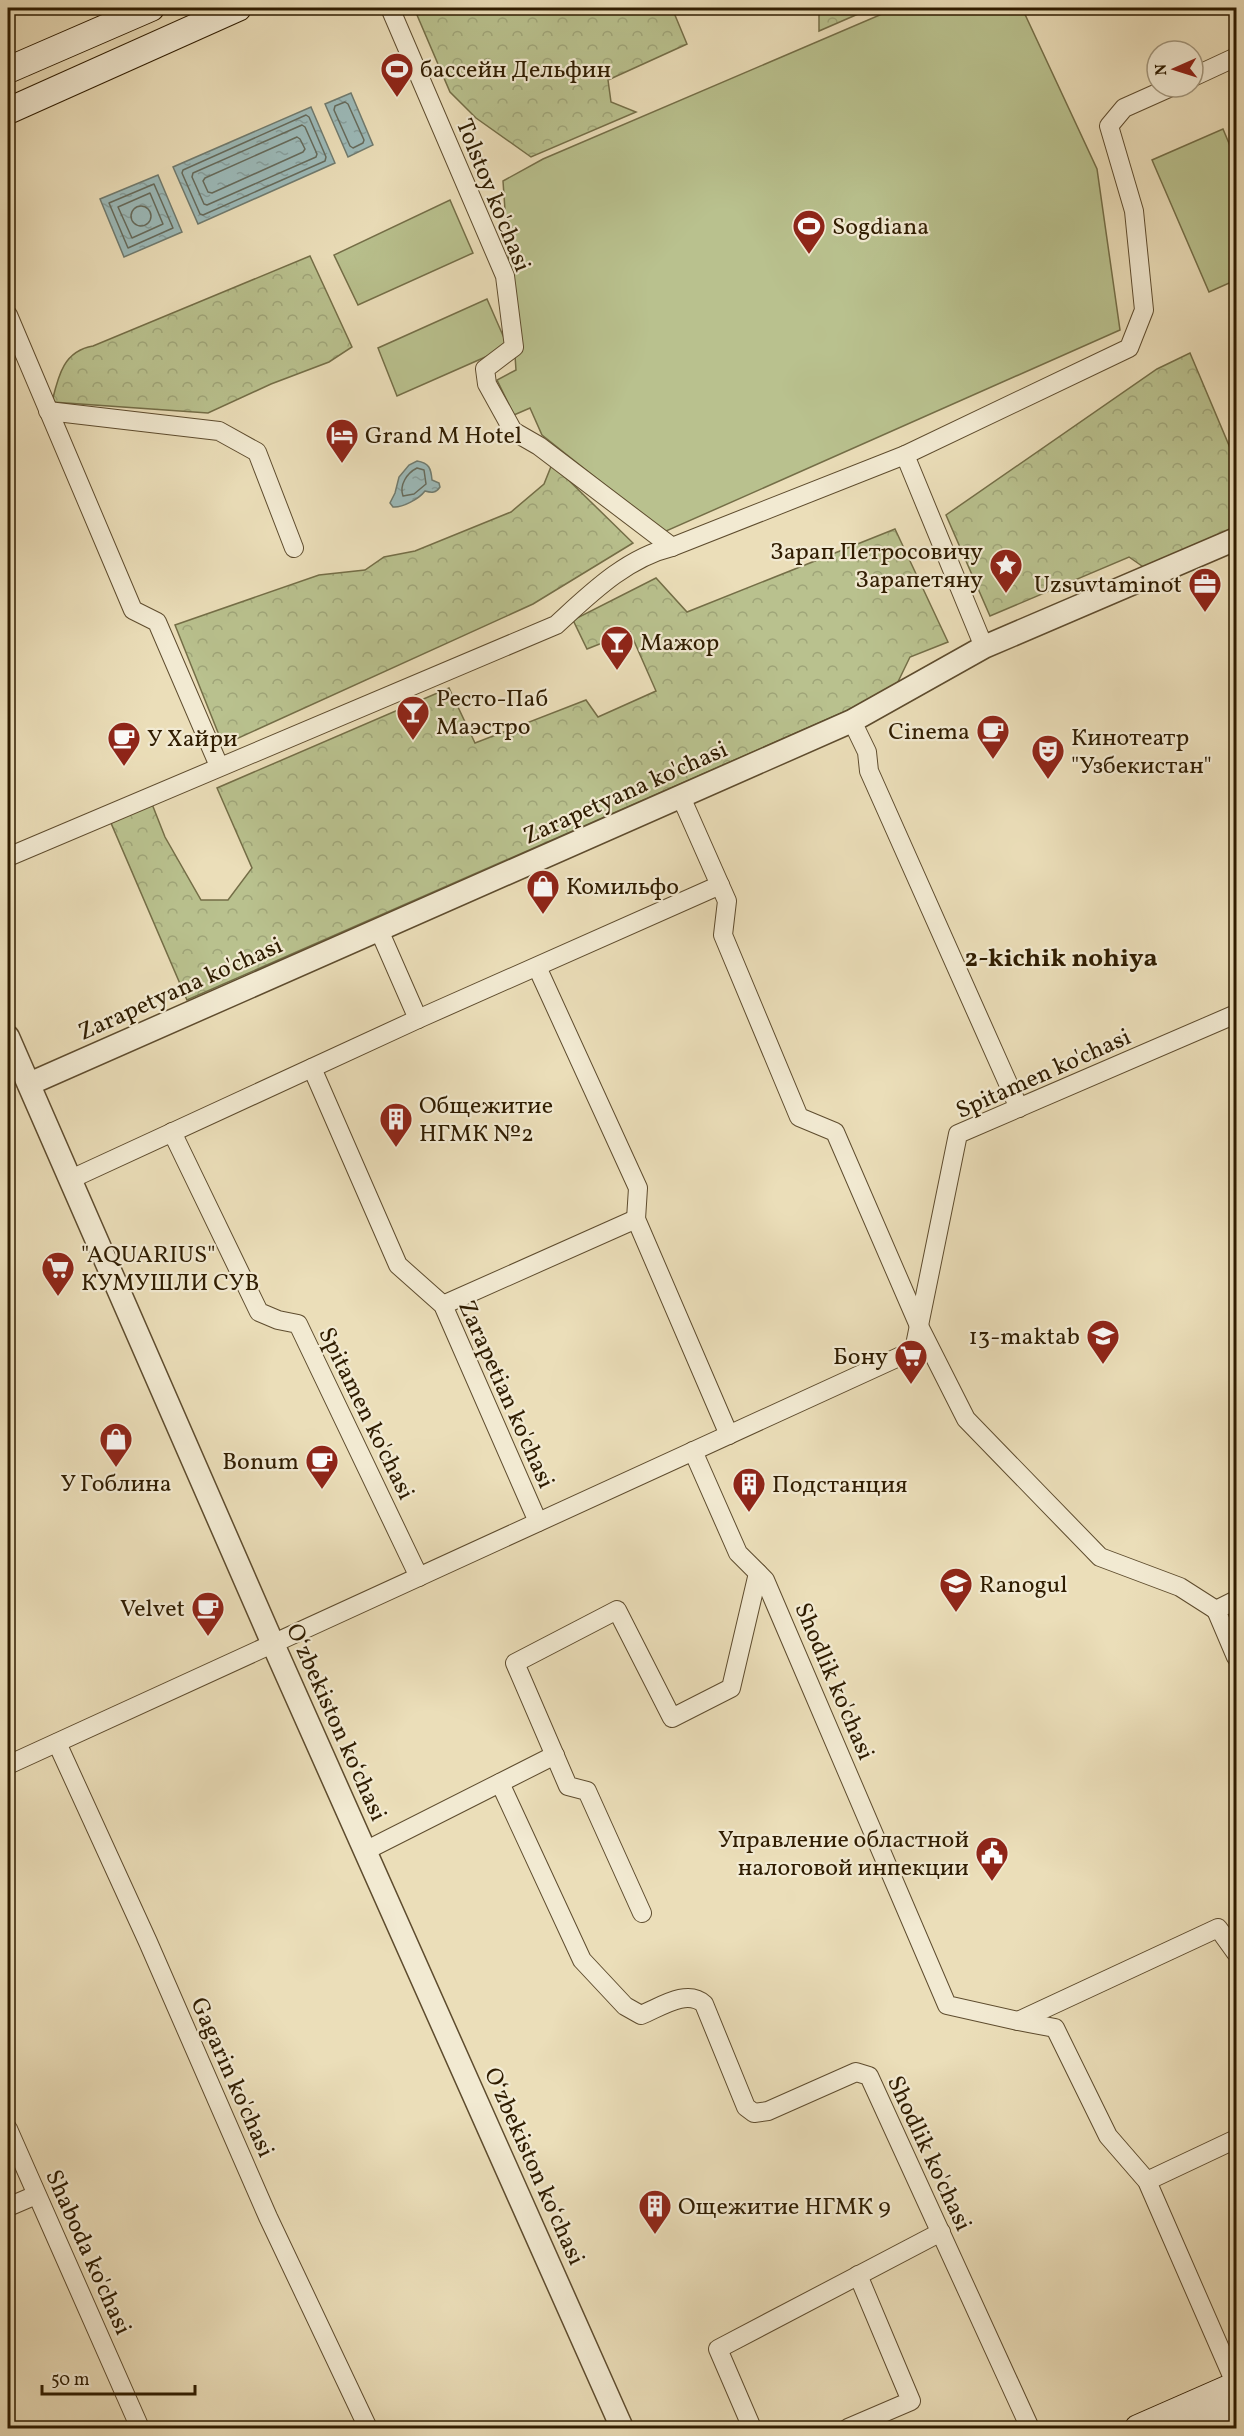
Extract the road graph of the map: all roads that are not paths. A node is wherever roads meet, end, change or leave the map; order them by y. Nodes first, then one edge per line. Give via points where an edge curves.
1 (238, 8) edge
2 (390, 8) edge
3 (137, 10) edge
4 (1236, 57) edge
5 (8, 70) edge
6 (1205, 71) edge
7 (1145, 99) edge
8 (8, 111) edge
9 (8, 315) edge
10 (48, 411) junction
11 (905, 455) junction
12 (1236, 539) edge
13 (672, 547) junction
14 (294, 548) dead end
15 (984, 647) junction
16 (852, 721) junction
17 (219, 765) junction
18 (681, 797) junction
19 (8, 857) edge
20 (720, 885) junction
21 (379, 930) junction
22 (537, 967) junction
23 (1236, 1014) edge
24 (418, 1019) junction
25 (8, 1037) edge
26 (312, 1068) junction
27 (29, 1084) junction
28 (1019, 1108) junction
29 (172, 1132) junction
30 (71, 1179) junction
31 (636, 1219) junction
32 (443, 1305) junction
33 (919, 1326) junction
34 (729, 1435) junction
35 (693, 1451) junction
36 (538, 1522) junction
37 (758, 1573) junction
38 (419, 1577) junction
39 (1236, 1600) edge
40 (1216, 1610) junction
41 (273, 1644) junction
42 (1236, 1657) edge
43 (57, 1743) junction
44 (555, 1755) junction
45 (8, 1765) edge
46 (500, 1783) junction
47 (365, 1851) junction
48 (642, 1913) dead end
49 (1236, 1953) edge
50 (1018, 2021) junction
51 (8, 2129) edge
52 (1236, 2139) edge
53 (1147, 2181) junction
54 (36, 2195) junction
55 (8, 2207) edge
56 (941, 2232) junction
57 (858, 2275) junction
58 (1236, 2392) edge
59 (140, 2428) edge
60 (368, 2428) edge
61 (622, 2428) edge
62 (752, 2428) edge
63 (848, 2428) edge
64 (1030, 2428) edge
65 (1138, 2428) edge
66 (1186, 2428) edge

1 - 8 main road
2 - 13 street, Tolstoy ko'chasi via 505,276 514,347 485,369 487,384 513,431 539,446
3 - 5 main road
4 - 6 street
7 - 11 street via 1124,108 1109,126 1134,211 1144,310 1129,348
9 - 10 street
10 - 14 street via 219,431 257,452
10 - 17 street via 133,610 157,622
11 - 13 street
11 - 15 street
12 - 15 street, Zarapetyana ko'chasi
13 - 17 street via 653,552 602,584 556,625
15 - 16 street, Zarapetyana ko'chasi
16 - 18 street, Zarapetyana ko'chasi
16 - 28 street via 867,752 869,771
17 - 19 street
18 - 20 street
18 - 21 street, Zarapetyana ko'chasi
20 - 22 street
20 - 33 street via 727,901 723,935 799,1117 835,1132
21 - 24 street
21 - 27 street, Zarapetyana ko'chasi
22 - 24 street
22 - 31 street via 638,1188
23 - 28 street, Spitamen ko'chasi
24 - 26 street
25 - 27 street, O‘zbekiston ko‘chasi
26 - 29 street
26 - 32 street, Zarapetian ko'chasi via 398,1265
27 - 30 street, O‘zbekiston ko‘chasi
28 - 33 street, Spitamen ko'chasi via 958,1134
29 - 30 street
29 - 38 street, Spitamen ko'chasi via 259,1312 297,1324
30 - 41 street, O‘zbekiston ko‘chasi
31 - 32 street
31 - 34 street
32 - 36 street, Zarapetian ko'chasi
33 - 34 street, Spitamen ko'chasi via 914,1350
33 - 40 street via 966,1419 1100,1557 1180,1587
34 - 35 street, Spitamen ko'chasi
35 - 36 street, Spitamen ko'chasi
35 - 37 street, Shodlik ko'chasi via 738,1553
36 - 38 street, Spitamen ko'chasi
37 - 44 street via 731,1688 672,1718 617,1610 515,1662
37 - 50 street, Shodlik ko'chasi via 765,1580 947,2005
38 - 41 street, Spitamen ko'chasi
39 - 40 street
40 - 42 street
41 - 43 street, Spitamen ko'chasi
41 - 47 street, O‘zbekiston ko‘chasi
43 - 45 street, Spitamen ko'chasi
43 - 60 street, Gagarin ko'chasi via 268,2217
44 - 46 street
44 - 48 street via 568,1786 587,1791
46 - 47 street
46 - 56 street, Shodlik ko'chasi via 582,1960 625,2006 641,2015 686,1996 697,1998 704,2004 746,2107 754,2114 855,2072 869,2076
47 - 61 street, O‘zbekiston ko‘chasi
49 - 50 street via 1218,1928
50 - 53 street via 1055,2028 1108,2136
51 - 54 street, Shaboda ko'chasi
52 - 53 street
53 - 58 street
54 - 55 street
54 - 59 street, Shaboda ko'chasi
56 - 57 street
56 - 64 street, Shodlik ko'chasi
57 - 62 street via 718,2349
57 - 63 street via 911,2401
58 - 65 main road
58 - 66 main road

